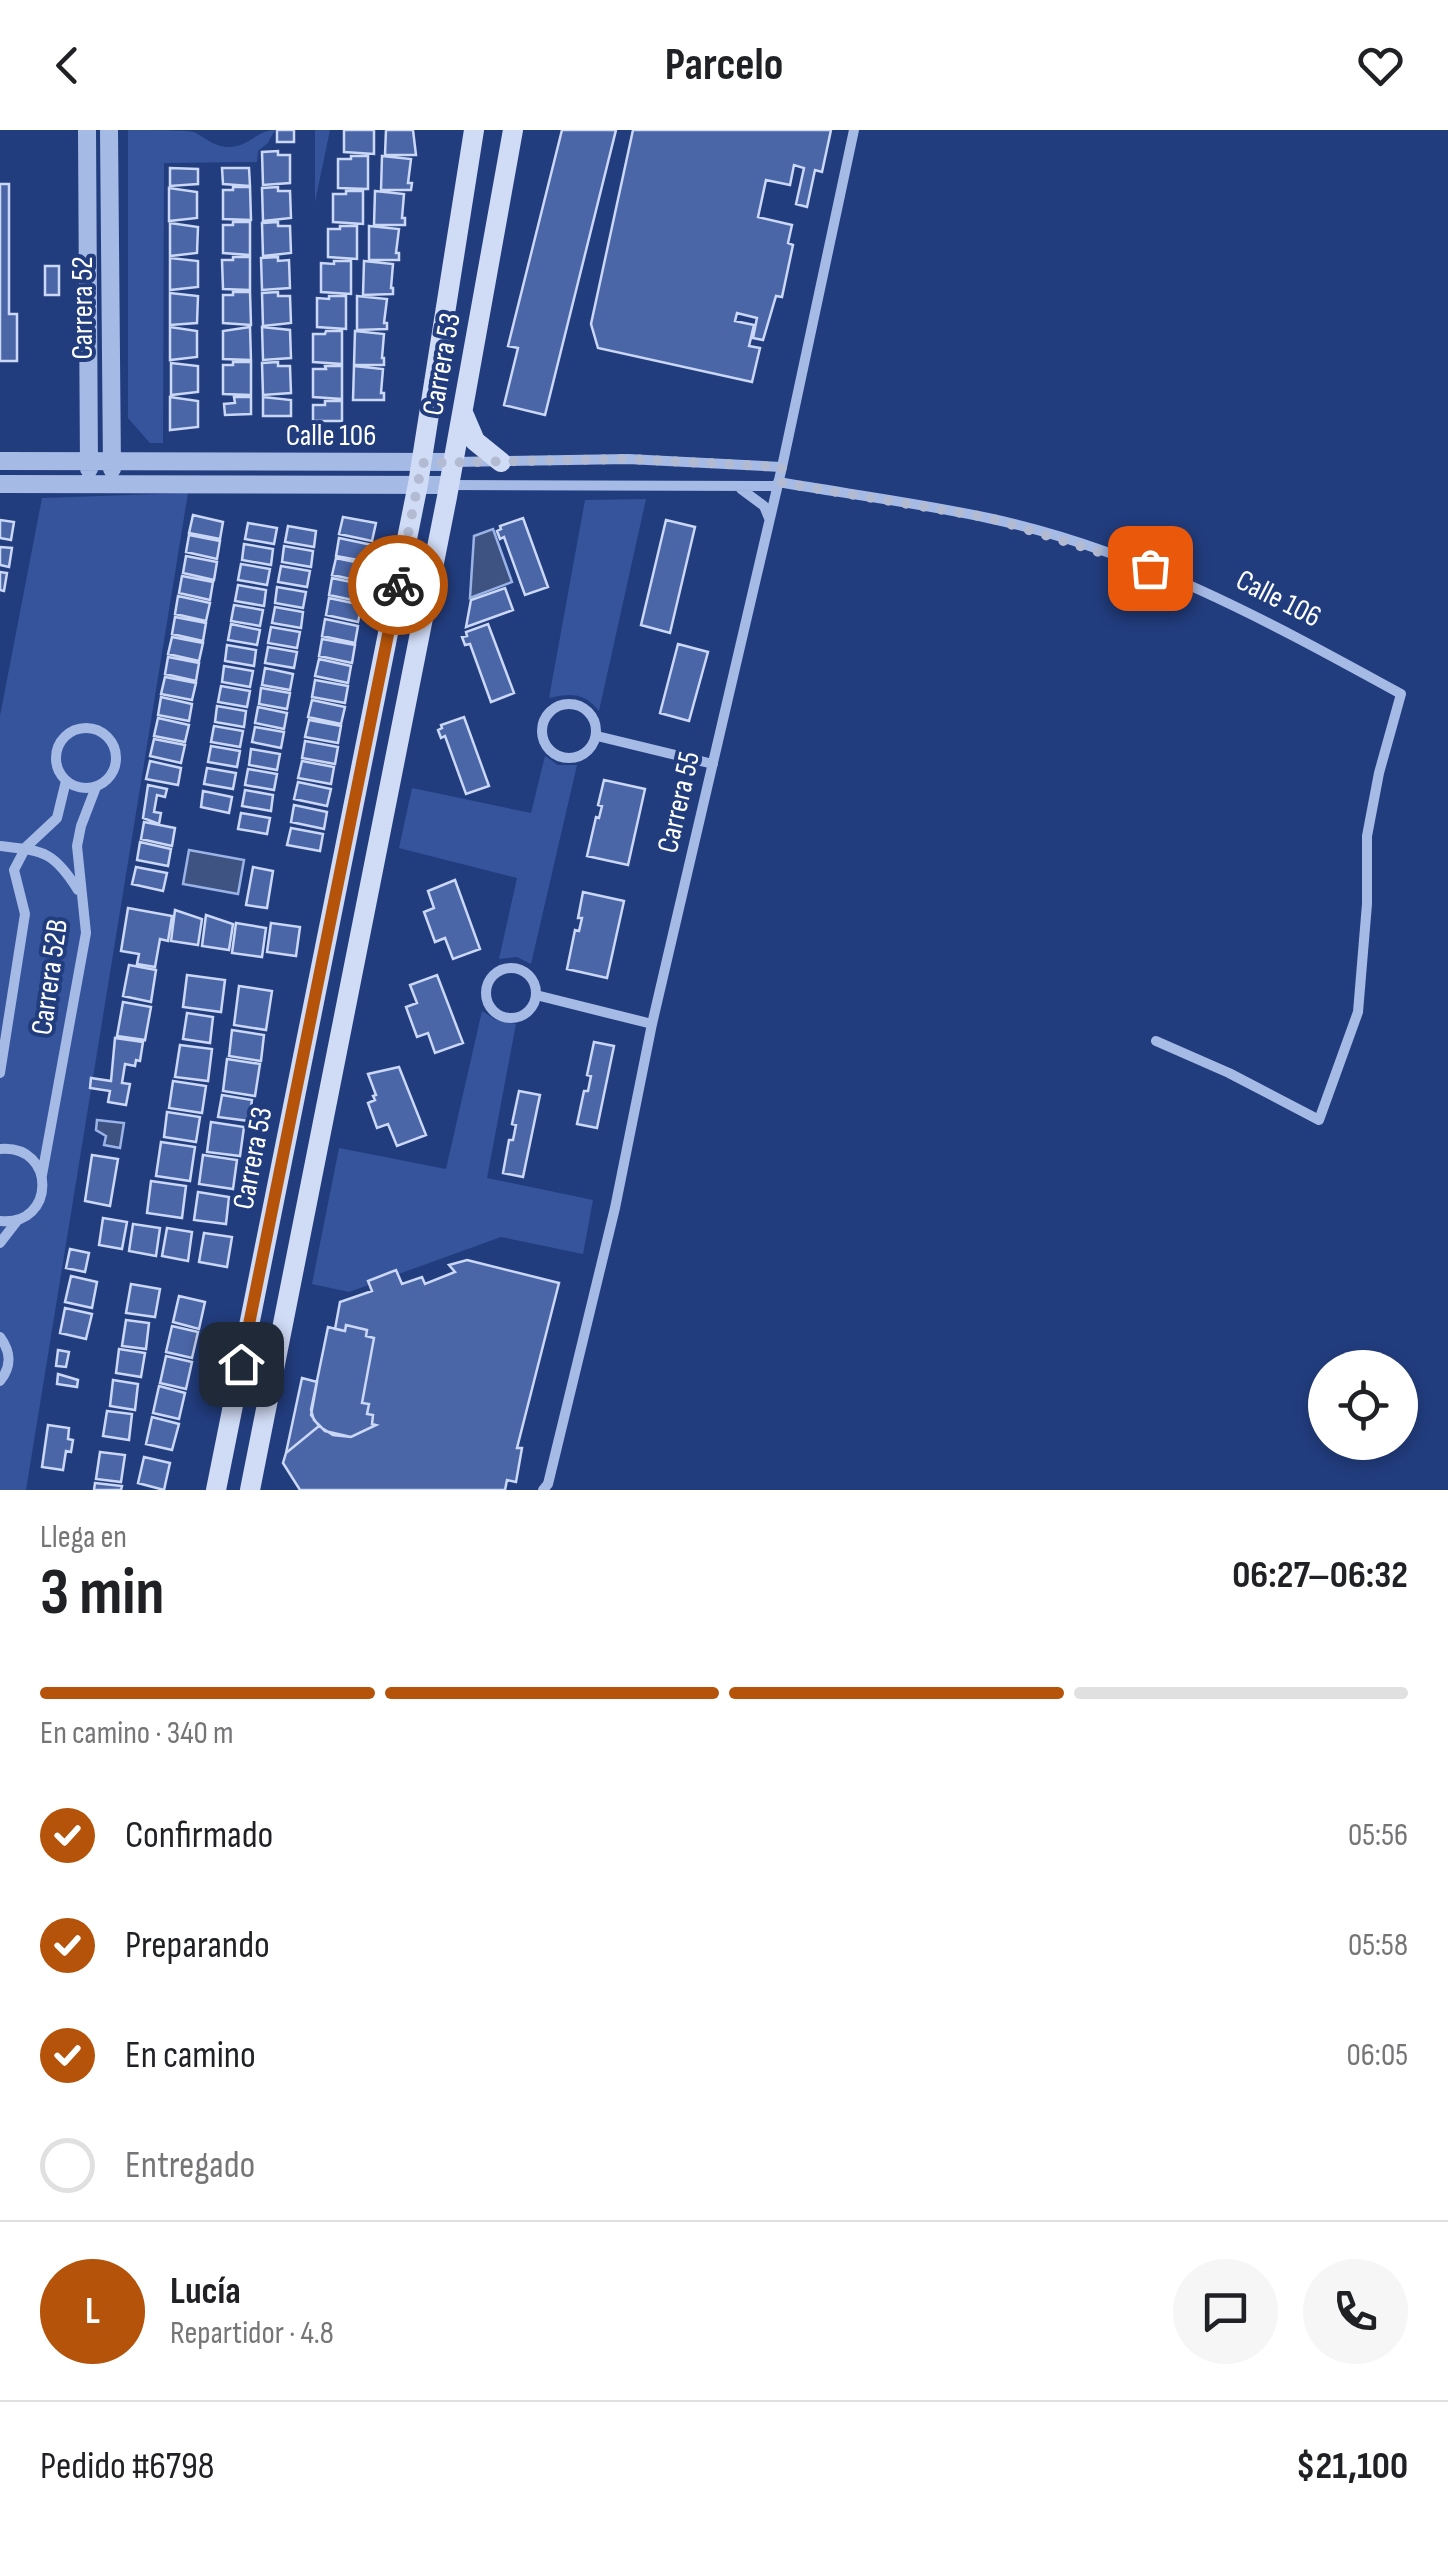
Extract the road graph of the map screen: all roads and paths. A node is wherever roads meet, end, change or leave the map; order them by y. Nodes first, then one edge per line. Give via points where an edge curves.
1 (87, 130) edge
2 (109, 130) edge
3 (474, 130) edge
4 (512, 130) edge
5 (854, 130) edge
6 (462, 411) junction
7 (0, 461) edge
8 (89, 462) junction
9 (111, 462) junction
10 (454, 462) junction
11 (500, 462) junction
12 (422, 463) junction
13 (782, 467) junction
14 (0, 484) edge
15 (89, 484) junction
16 (116, 484) junction
17 (418, 484) junction
18 (777, 484) junction
19 (450, 485) junction
20 (720, 485) junction
21 (770, 520) junction
22 (597, 736) junction
23 (713, 764) junction
24 (66, 781) junction
25 (96, 787) junction
26 (0, 846) edge
27 (26, 847) junction
28 (1, 871) edge
29 (15, 879) junction
30 (82, 894) junction
31 (536, 995) junction
32 (652, 1024) junction
33 (1156, 1041) dead end
34 (0, 1073) edge
35 (0, 1149) edge
36 (42, 1176) junction
37 (17, 1220) junction
38 (0, 1221) edge
39 (0, 1243) edge
40 (0, 1337) edge
41 (0, 1381) edge
42 (547, 1488) edge
43 (216, 1490) edge
44 (250, 1490) edge

1 - 8 street, Carrera 52
2 - 9 street, Carrera 52
3 - 12 main road, Carrera 53
4 - 6 main road, Carrera 53
5 - 13 street, Carrera 55
6 - 10 main road, Carrera 53
6 - 11 main road via 475,441
7 - 8 street, Calle 106
8 - 9 street, Calle 106
8 - 15 street, Carrera 52
9 - 12 street, Calle 106
9 - 16 street, Carrera 52
10 - 11 street, Calle 106
10 - 12 street, Calle 106
10 - 19 main road, Carrera 53
11 - 13 street, Calle 106 via 628,459
12 - 17 main road, Carrera 53
13 - 18 street, Carrera 55
14 - 15 street, Calle 106
15 - 16 street, Calle 106
16 - 17 street, Calle 106
17 - 19 street, Calle 106
17 - 43 main road, Carrera 53
18 - 20 street, Calle 106
18 - 21 street, Carrera 55
18 - 33 street, Calle 106 via 990,518 1093,548 1250,610 1401,694 1367,836 1358,1012 1318,1120
19 - 20 street, Calle 106
19 - 44 main road, Carrera 53
20 - 21 street, Calle 106 via 752,494
21 - 23 street, Carrera 55
22 - 22 street via 589,711 577,704 551,710 542,729 549,749 571,758 583,755
22 - 23 street
23 - 32 street, Carrera 55
24 - 25 street
24 - 25 street, Carrera 52B via 57,768 59,744 70,732 94,730 115,754 109,777
24 - 27 street, Carrera 52B via 57,818
25 - 30 street, Carrera 52B via 77,846
26 - 27 street
27 - 29 street, Carrera 52B
27 - 30 street via 61,865
28 - 29 street
29 - 34 street, Carrera 52B via 26,914
30 - 36 street, Carrera 52B via 86,933
31 - 31 street via 530,976 513,967 494,973 485,990 491,1009 508,1018 527,1012
31 - 32 street
32 - 42 street, Carrera 55 via 616,1208
35 - 36 street via 30,1157
36 - 37 street, Carrera 52B via 36,1208
37 - 38 street
37 - 39 street
40 - 41 street via 9,1361

